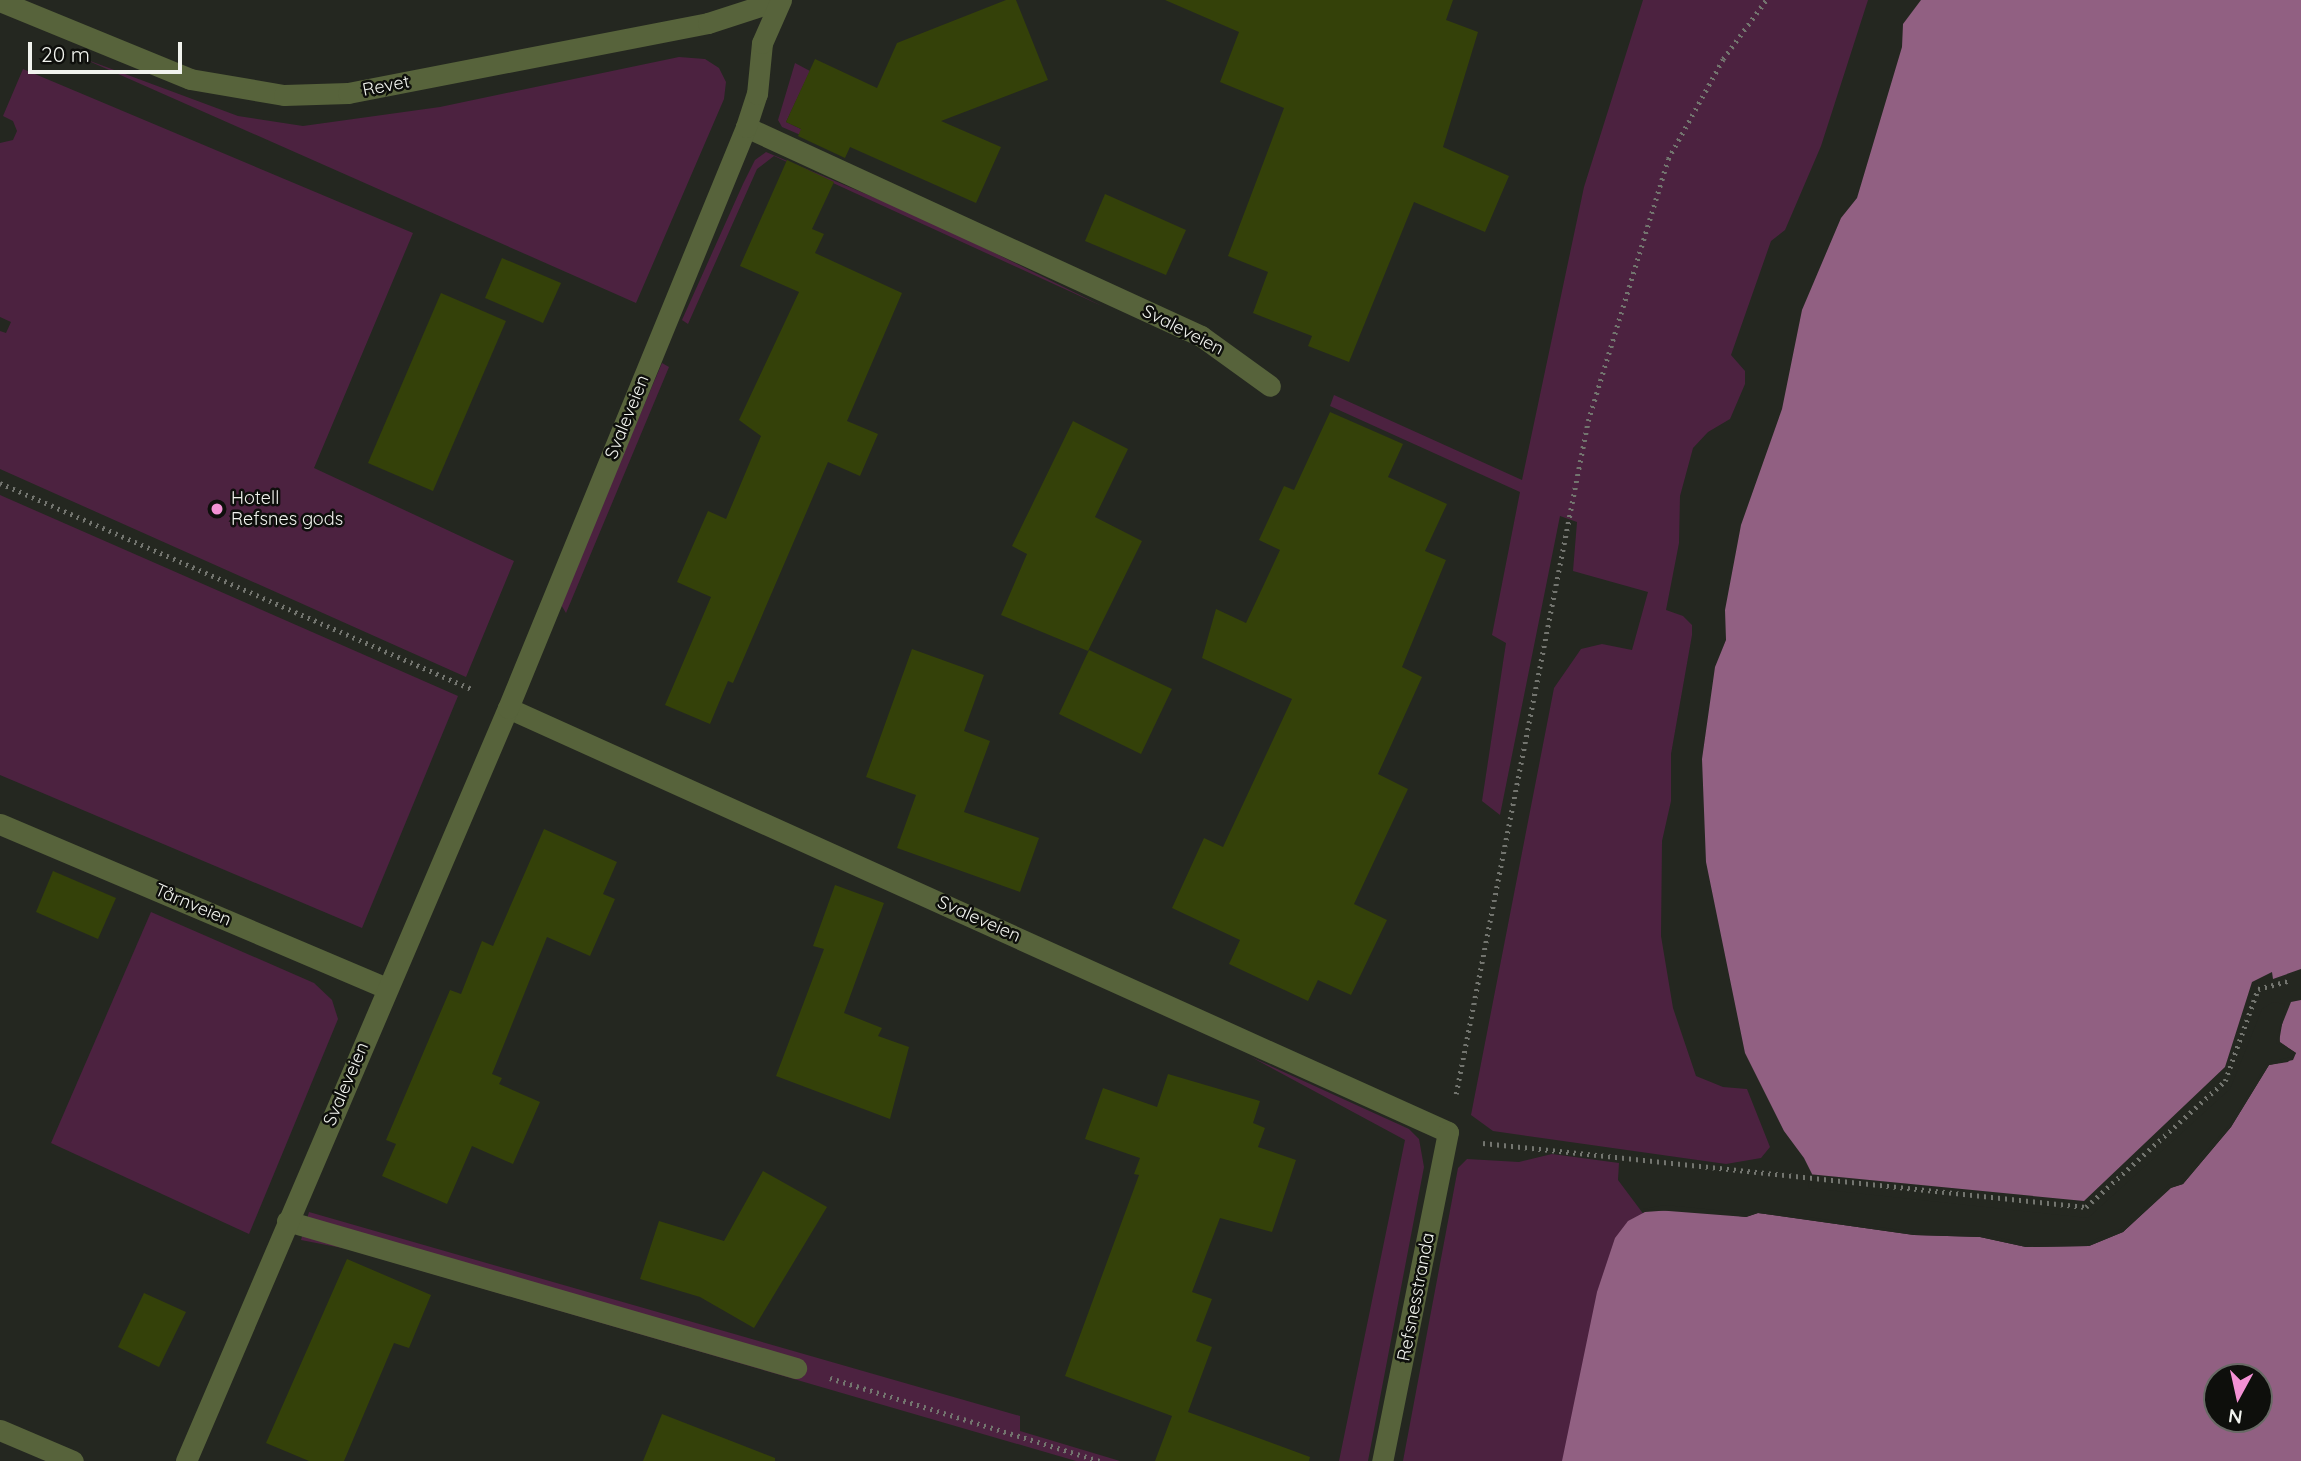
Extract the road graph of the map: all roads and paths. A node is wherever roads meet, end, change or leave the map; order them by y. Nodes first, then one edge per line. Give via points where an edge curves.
1 (780, 0) edge
2 (1766, 0) edge
3 (0, 1) edge
4 (38, 8) edge
5 (746, 127) junction
6 (1270, 386) dead end
7 (0, 483) edge
8 (508, 708) junction
9 (0, 824) edge
10 (2291, 980) dead end
11 (386, 988) junction
12 (1448, 1132) junction
13 (287, 1221) junction
14 (796, 1368) joint
15 (0, 1430) edge
16 (73, 1461) edge
17 (187, 1461) edge
18 (1101, 1461) edge
19 (1382, 1461) edge

1 - 4 street, Revet via 708,23 348,93 284,95 191,79
1 - 5 street, Svaleveien via 762,43 757,94
2 - 12 path via 1723,59 1668,159 1588,421
3 - 4 street, Revet
5 - 6 street, Svaleveien via 1201,335
5 - 8 street, Svaleveien
7 - 8 path
8 - 11 street, Svaleveien
8 - 12 street, Svaleveien
9 - 11 street, Tårnveien
10 - 12 path via 2258,989 2225,1081 2086,1207 1510,1147
11 - 13 street, Svaleveien
12 - 19 street, Refsnesstranda
13 - 14 street
13 - 17 street, Svaleveien
14 - 18 path
15 - 16 street

